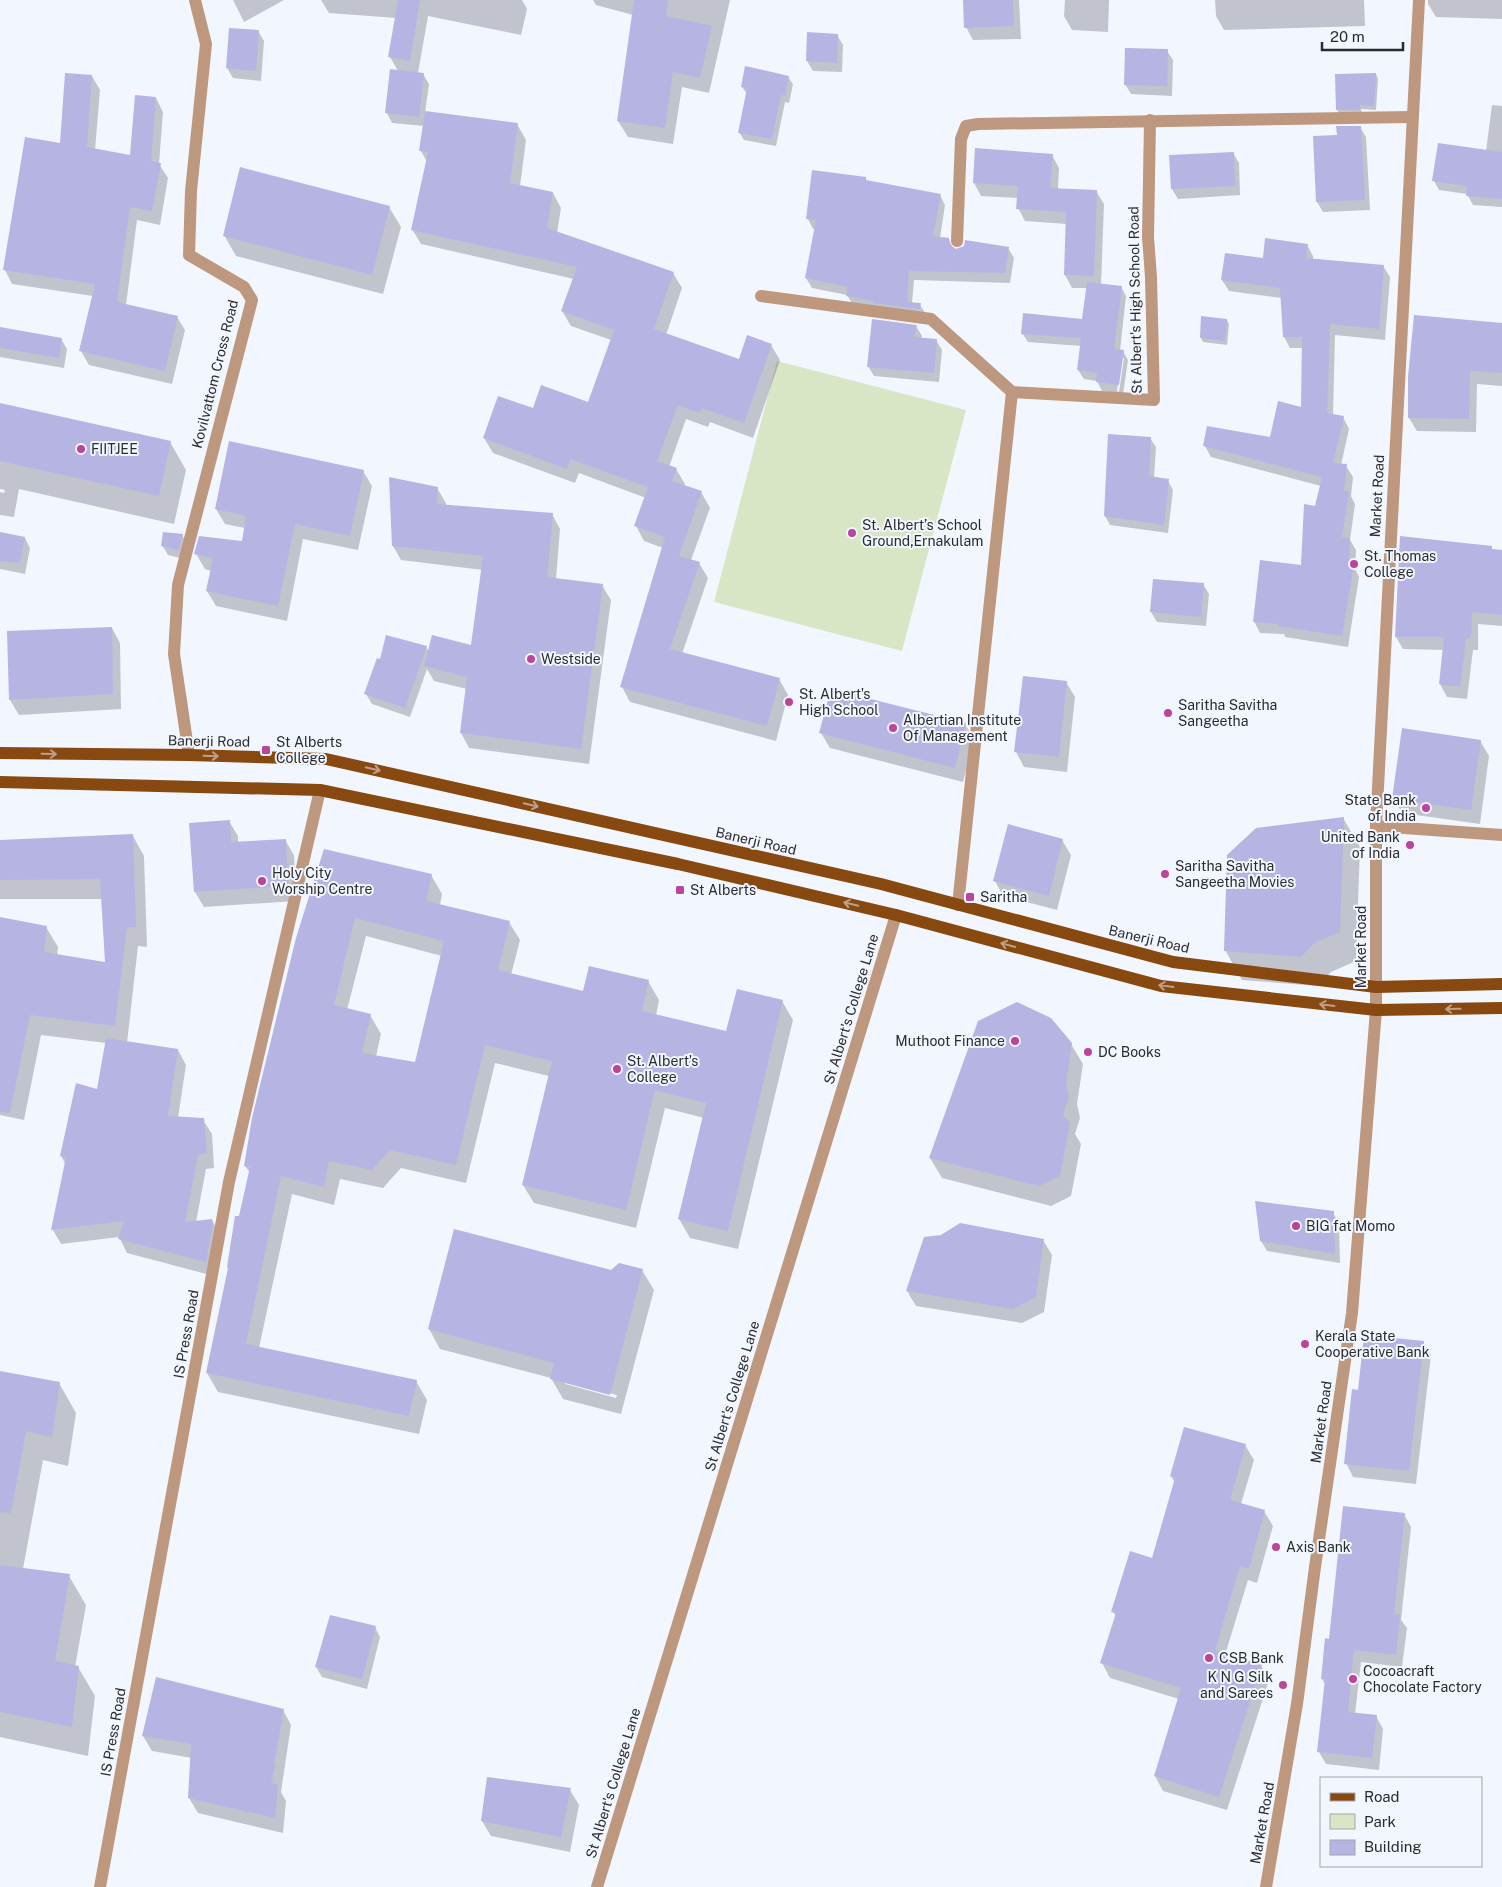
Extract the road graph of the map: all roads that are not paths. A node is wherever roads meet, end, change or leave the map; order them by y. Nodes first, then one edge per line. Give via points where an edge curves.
1 (195, 0) edge
2 (1418, 0) edge
3 (1412, 117) junction
4 (1150, 120) junction
5 (957, 241) dead end
6 (761, 296) dead end
7 (1012, 392) junction
8 (0, 754) edge
9 (189, 755) junction
10 (0, 782) edge
11 (320, 790) junction
12 (1376, 826) junction
13 (1502, 835) edge
14 (958, 905) junction
15 (896, 914) junction
16 (1502, 984) edge
17 (1376, 987) junction
18 (1502, 1008) edge
19 (1376, 1010) junction
20 (100, 1887) edge
21 (597, 1887) edge
22 (1266, 1887) edge

1 - 9 street, Kovilvattom Cross Road via 206,44 188,255 244,287 252,300 178,585 174,654
2 - 3 street, Market Road
3 - 4 street
3 - 12 street, Market Road
4 - 5 street via 966,126 961,139
4 - 7 street, St Albert's High School Road via 1148,237 1154,400
6 - 7 street via 931,319
7 - 14 street
8 -> 9 main road, Banerji Road
9 -> 14 main road, Banerji Road via 326,759 881,884
10 - 11 main road
15 -> 11 main road via 678,864
11 - 20 street, IS Press Road via 229,1182
12 - 13 street
12 - 17 street, Market Road
14 - 17 main road, Banerji Road via 1173,962
19 -> 15 main road via 1161,986
15 - 21 street, St Albert's College Lane
16 - 17 main road, Banerji Road
17 - 19 street, Market Road
18 -> 19 main road
19 - 22 street, Market Road via 1352,1313 1297,1704

